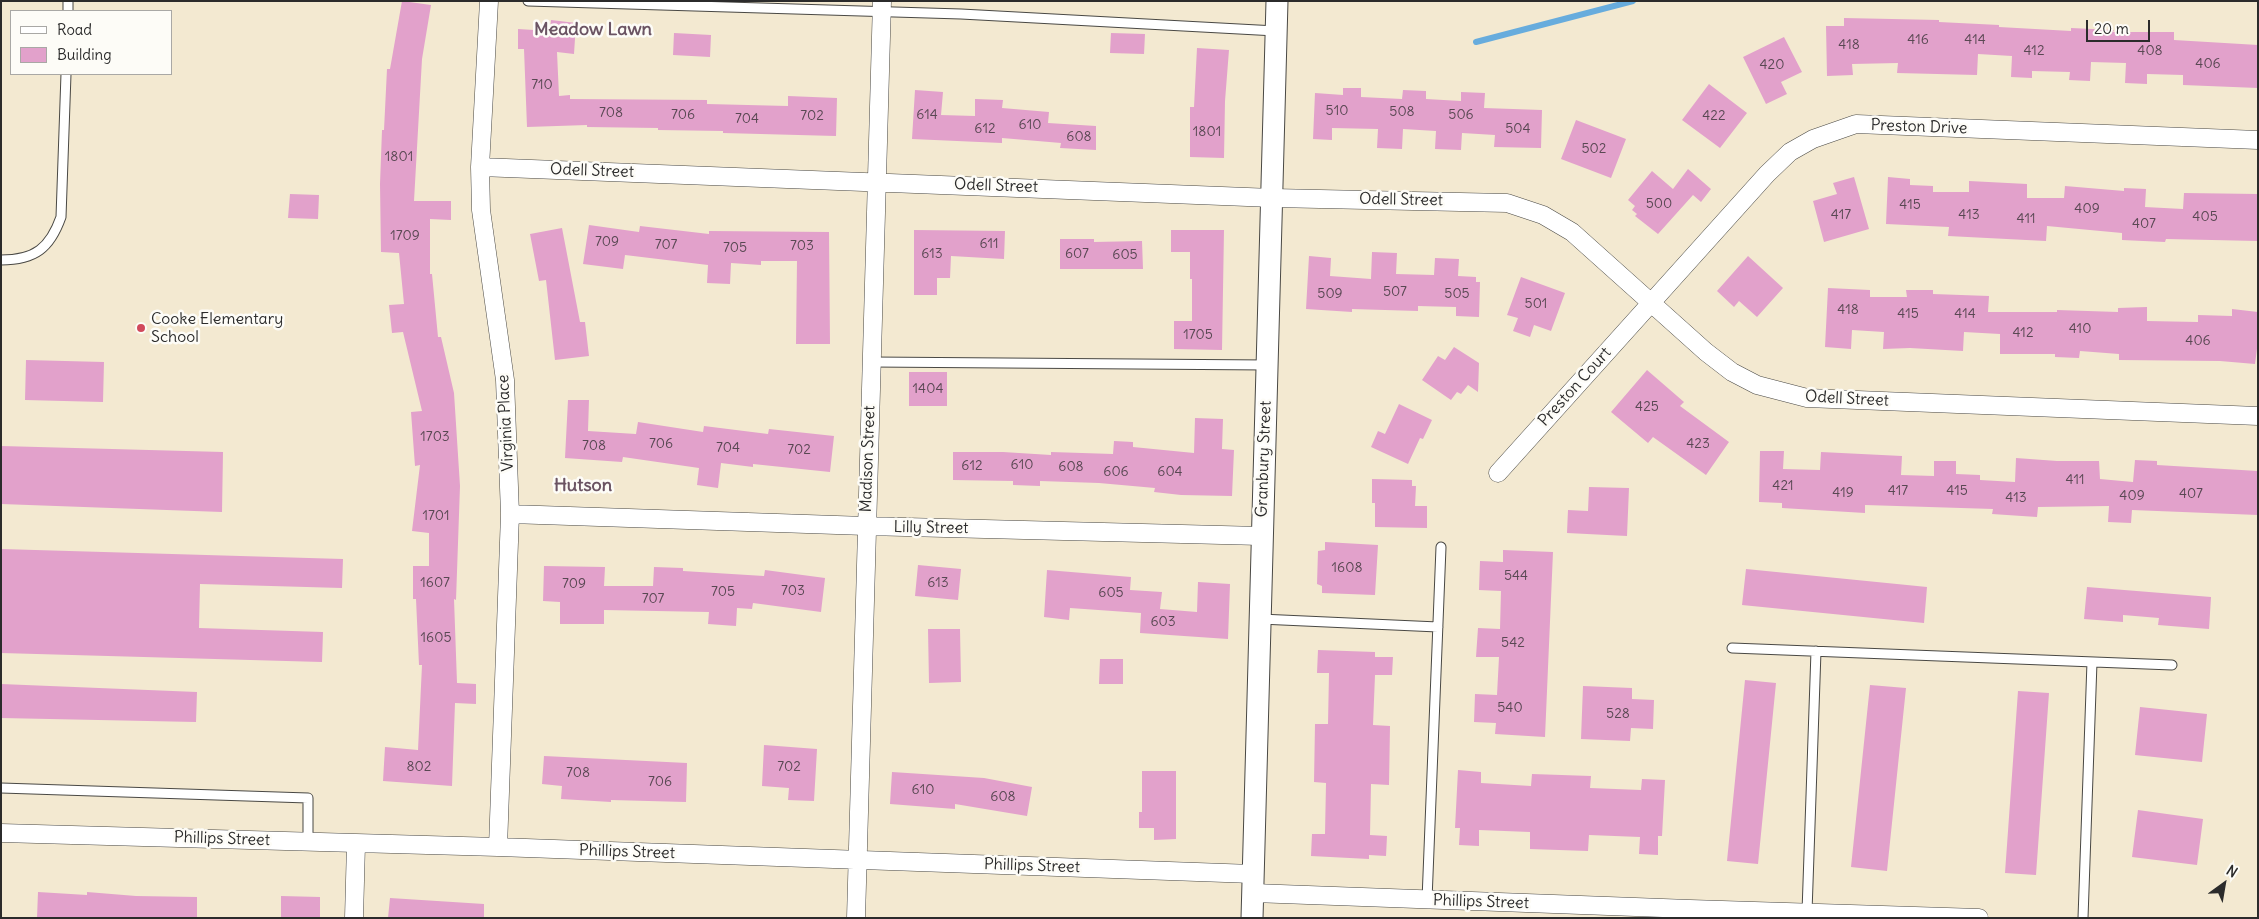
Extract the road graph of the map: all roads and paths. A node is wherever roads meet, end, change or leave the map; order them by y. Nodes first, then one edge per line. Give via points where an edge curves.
1 (489, 1) edge
2 (528, 1) edge
3 (1277, 1) edge
4 (882, 7) edge
5 (1276, 31) junction
6 (66, 75) edge
7 (2258, 140) edge
8 (480, 167) junction
9 (877, 182) junction
10 (1273, 198) junction
11 (1, 260) edge
12 (1651, 302) junction
13 (872, 362) junction
14 (1267, 365) junction
15 (2258, 416) edge
16 (1498, 473) dead end
17 (510, 514) junction
18 (866, 526) junction
19 (1261, 536) junction
20 (1441, 547) dead end
21 (1259, 619) junction
22 (1438, 627) junction
23 (1732, 648) dead end
24 (1816, 651) junction
25 (2092, 662) junction
26 (2172, 665) dead end
27 (1, 788) edge
28 (1, 833) edge
29 (308, 842) junction
30 (356, 844) junction
31 (498, 847) junction
32 (858, 860) junction
33 (1253, 883) junction
34 (1427, 900) junction
35 (1807, 912) junction
36 (1681, 913) edge
37 (354, 918) edge
38 (856, 918) edge
39 (1252, 918) edge
40 (1979, 918) edge
41 (2083, 918) edge

1 - 8 street, Virginia Place
2 - 4 lane
3 - 5 street, Granbury Street
4 - 5 lane
4 - 9 street, Madison Street
5 - 10 street, Granbury Street
6 - 11 lane via 61,217 56,232 44,248 30,257
7 - 12 street, Preston Drive via 1856,124 1813,139 1790,152
8 - 9 street, Odell Street
8 - 17 street, Virginia Place via 486,256 505,380
9 - 10 street, Odell Street
9 - 13 street, Madison Street
10 - 12 street, Odell Street via 1507,203 1543,215 1572,232
10 - 14 street, Granbury Street
12 - 15 street, Odell Street via 1732,372 1757,385 1806,398
12 - 16 street, Preston Court
13 - 14 lane
13 - 18 street, Madison Street
14 - 19 street, Granbury Street
17 - 18 street, Lilly Street
17 - 31 street, Virginia Place
18 - 19 street, Lilly Street
18 - 32 street, Madison Street
19 - 21 street, Granbury Street
20 - 22 lane
21 - 22 lane
21 - 33 street, Granbury Street
22 - 34 lane
23 - 24 lane
24 - 25 lane
24 - 35 lane
25 - 26 lane
25 - 41 lane
27 - 29 lane via 308,798
28 - 29 street, Phillips Street
29 - 30 street, Phillips Street
30 - 31 street, Phillips Street
30 - 37 street
31 - 32 street, Phillips Street
32 - 33 street, Phillips Street
32 - 38 street, Madison Street
33 - 34 street, Phillips Street
33 - 39 street, Granbury Street
34 - 36 street, Phillips Street
35 - 36 street, Phillips Street
35 - 40 street, Phillips Street

